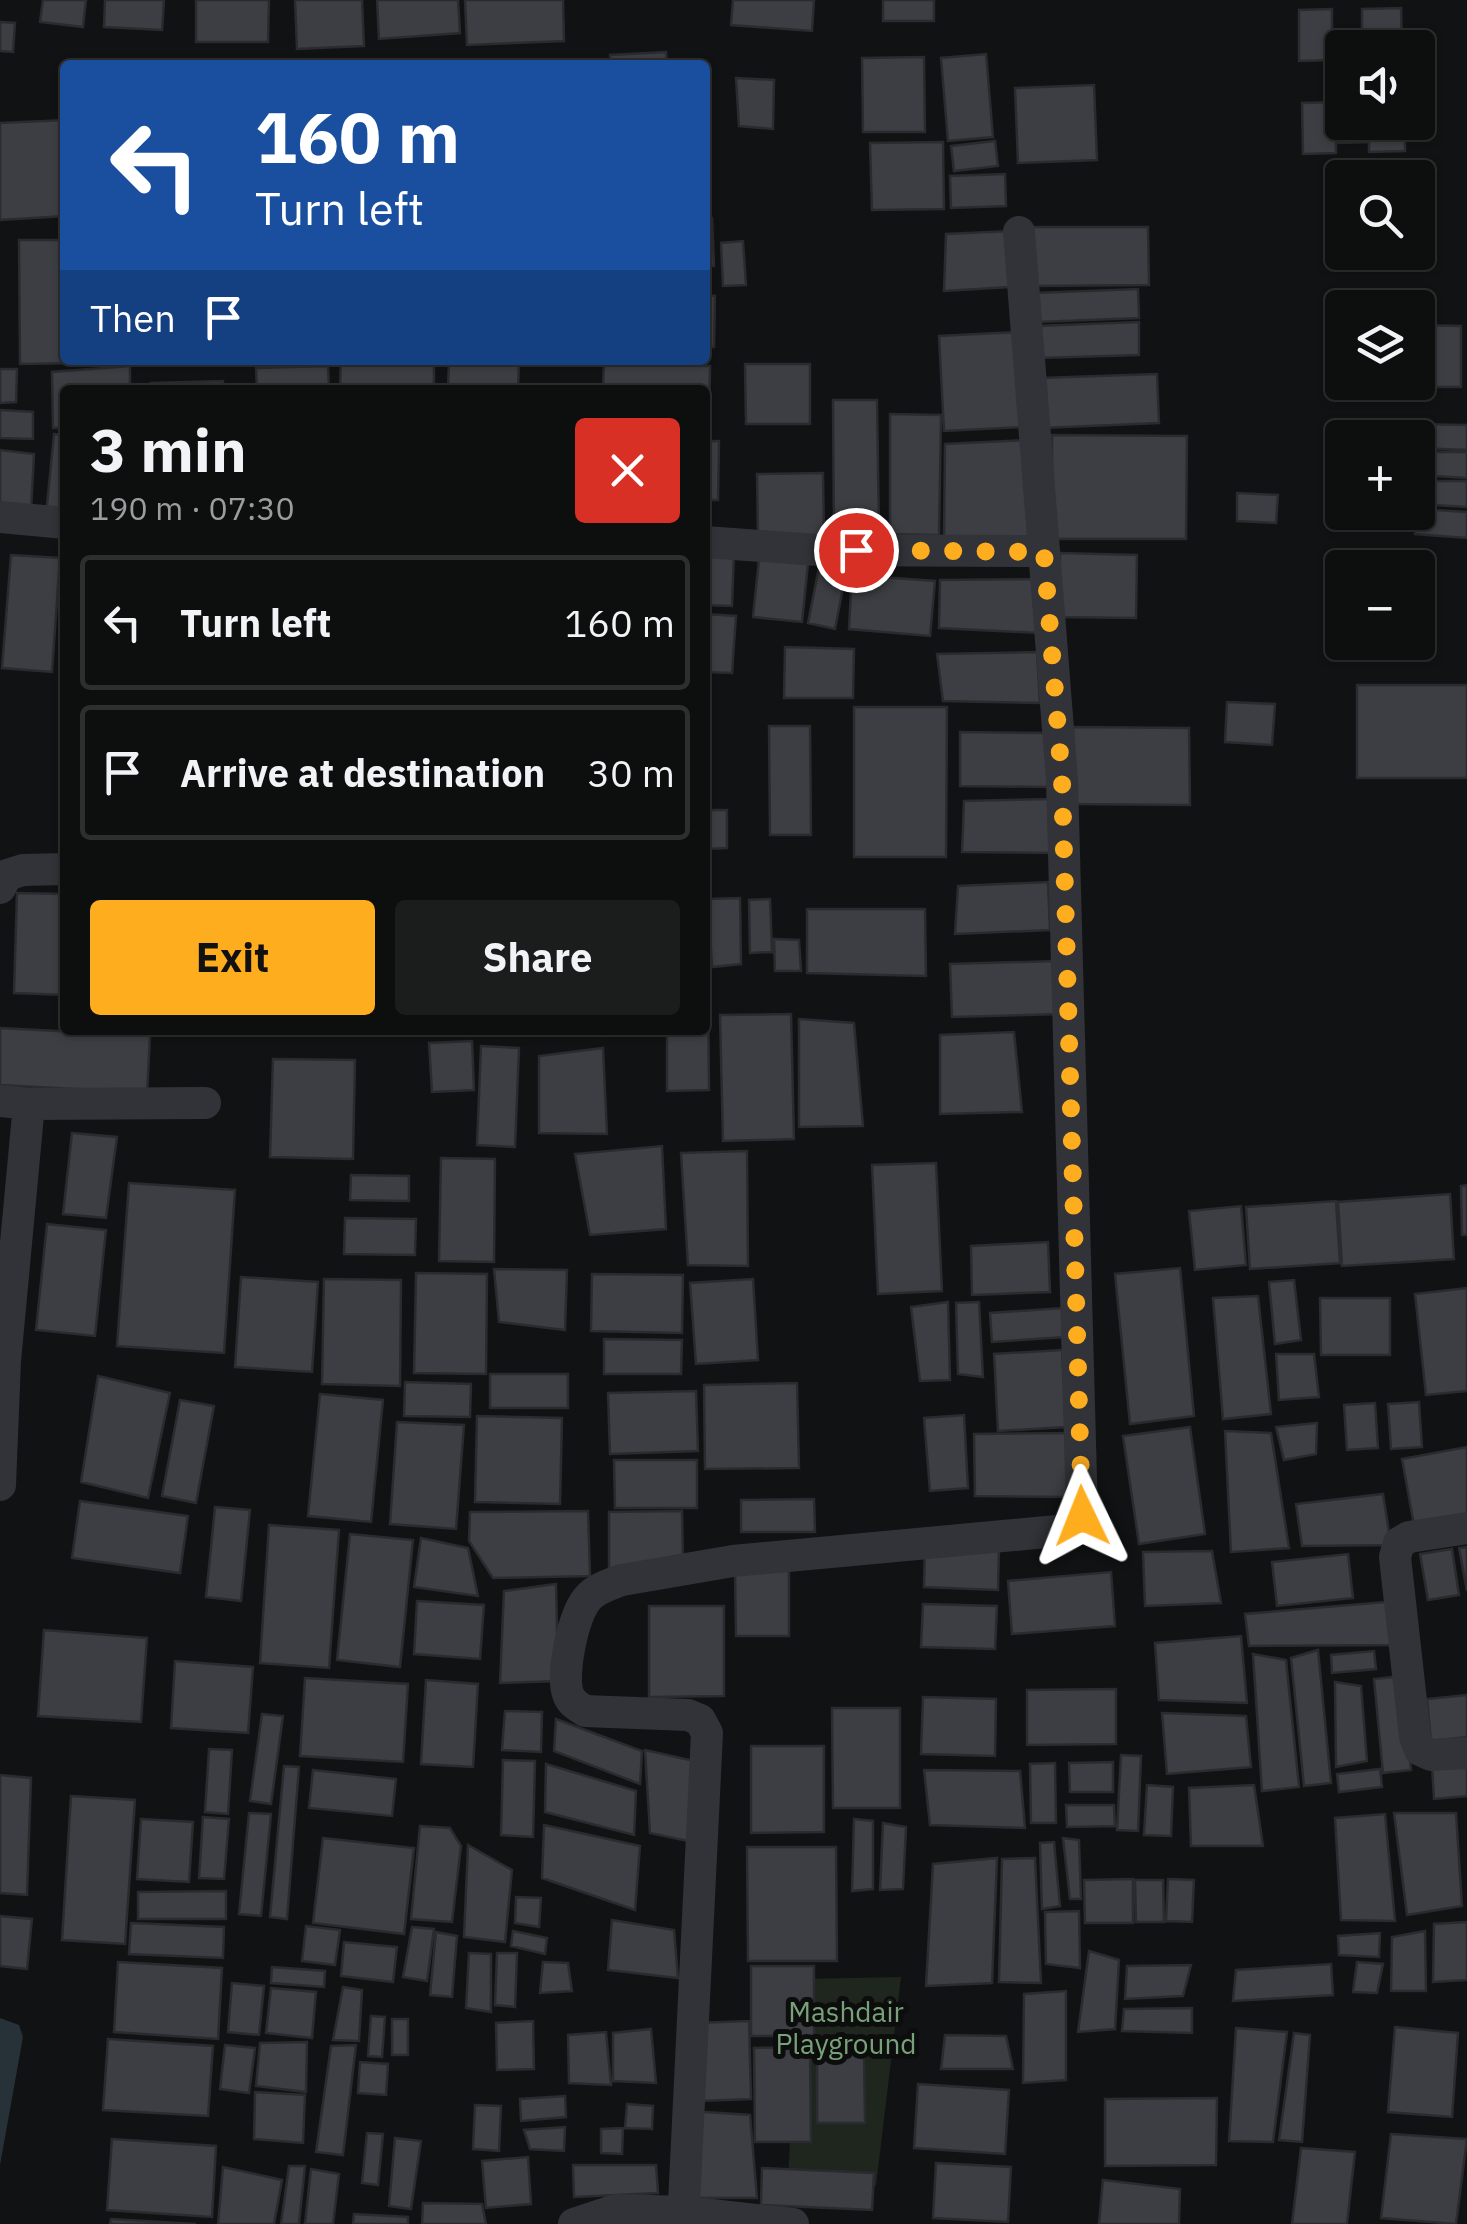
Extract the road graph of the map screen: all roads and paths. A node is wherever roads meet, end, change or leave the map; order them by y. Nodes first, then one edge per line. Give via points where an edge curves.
1 (1019, 232) dead end
2 (0, 518) edge
3 (60, 523) edge
4 (710, 542) edge
5 (1044, 552) junction
6 (60, 869) edge
7 (0, 888) edge
8 (14, 1103) edge
9 (205, 1103) dead end
10 (0, 1484) edge
11 (1467, 1528) edge
12 (1467, 1754) edge
13 (683, 2218) edge
14 (574, 2224) edge
15 (793, 2224) edge

1 - 5 street
2 - 3 street
4 - 5 street
5 - 13 street via 1062,780 1082,1516 1068,1530 733,1561 622,1580 587,1598 572,1628 566,1692 573,1703 585,1711 688,1715 707,1733
6 - 7 street via 7,875
8 - 9 street
8 - 10 street
11 - 12 street via 1410,1538 1399,1543 1395,1557 1415,1737 1431,1755
13 - 14 street via 616,2210
13 - 15 street

